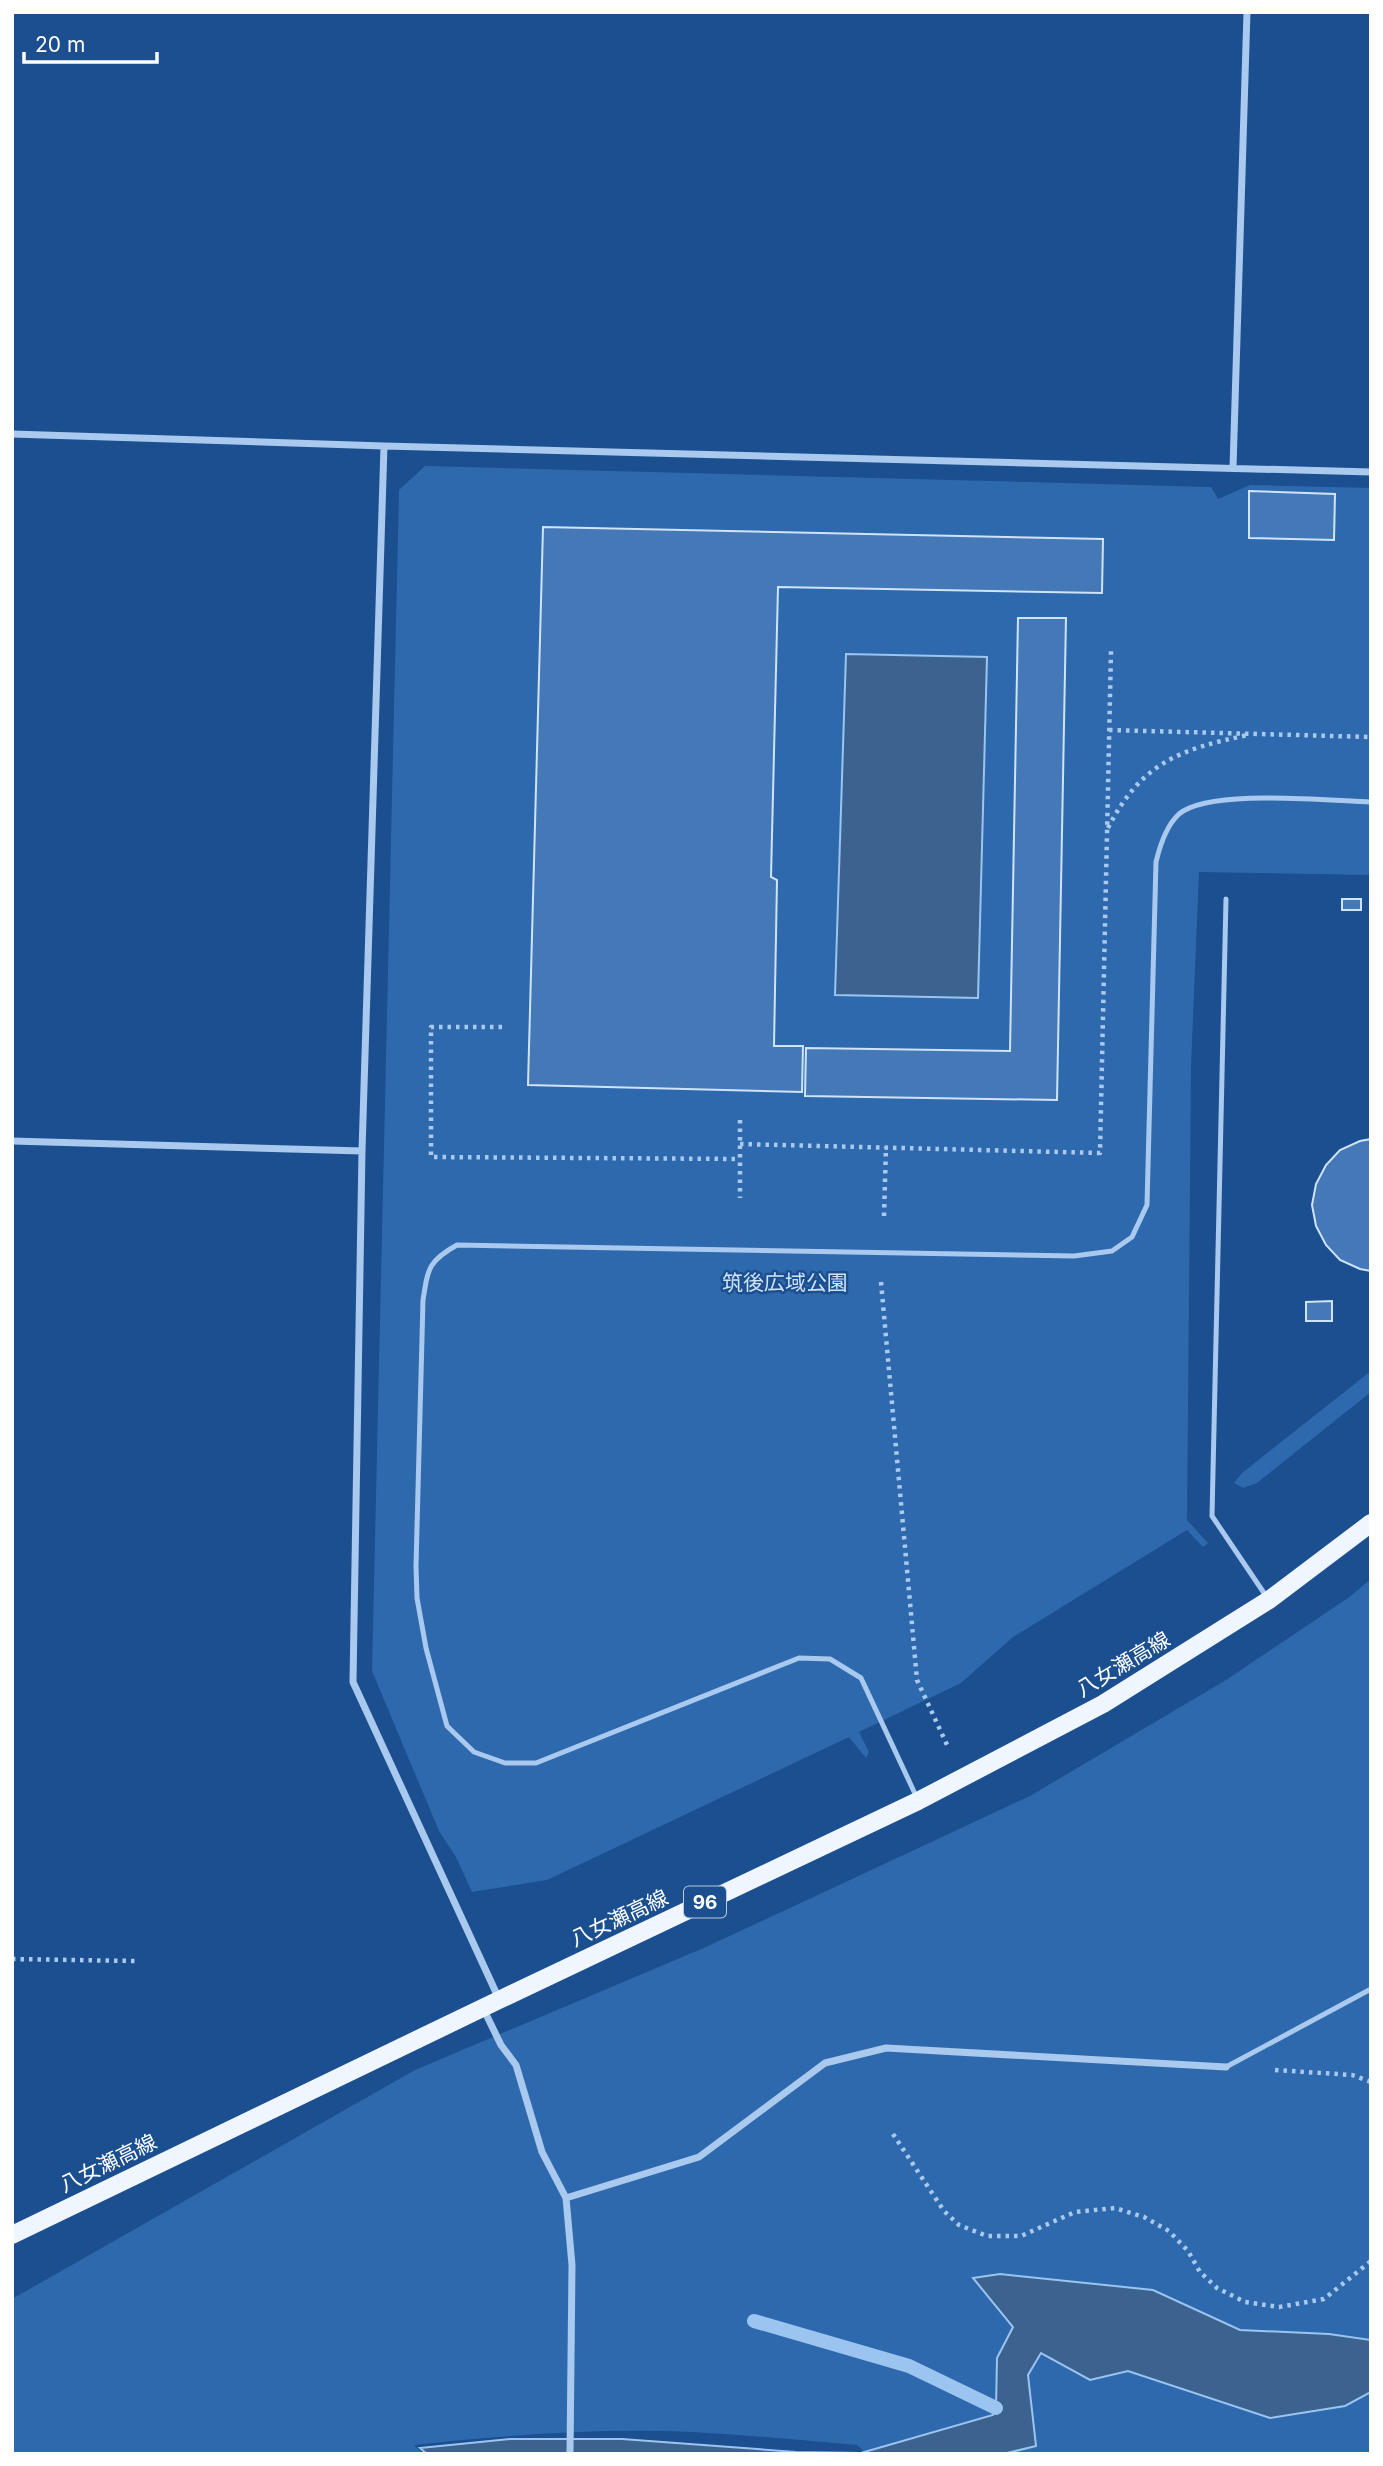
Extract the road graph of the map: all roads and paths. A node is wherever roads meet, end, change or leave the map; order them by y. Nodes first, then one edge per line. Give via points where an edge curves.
1 (1247, 12) edge
2 (12, 433) edge
3 (384, 446) junction
4 (1233, 468) junction
5 (1371, 472) edge
6 (1111, 652) dead end
7 (1109, 730) junction
8 (1256, 733) junction
9 (1371, 737) edge
10 (1371, 802) edge
11 (1107, 829) junction
12 (1226, 899) dead end
13 (502, 1027) dead end
14 (740, 1120) dead end
15 (12, 1141) edge
16 (740, 1144) junction
17 (886, 1147) junction
18 (362, 1151) junction
19 (740, 1159) junction
20 (740, 1198) dead end
21 (884, 1216) dead end
22 (881, 1282) dead end
23 (1371, 1522) edge
24 (1269, 1600) junction
25 (948, 1746) dead end
26 (918, 1801) junction
27 (12, 1959) edge
28 (135, 1961) dead end
29 (1371, 1989) edge
30 (491, 2004) junction
31 (1226, 2067) junction
32 (1371, 2082) edge
33 (893, 2134) dead end
34 (566, 2198) junction
35 (12, 2235) edge
36 (1371, 2261) edge
37 (570, 2454) edge

1 - 4 street
2 - 3 street
3 - 4 street
3 - 18 street
4 - 5 street
6 - 7 path
7 - 8 path
7 - 11 path
8 - 9 path
8 - 11 path via 1181,752 1157,766 1119,805
10 - 26 lane via 1242,798 1205,802 1180,814 1162,838 1156,862 1147,1205 1132,1237 1112,1251 1074,1256 457,1245 438,1256 427,1273 417,1598 447,1726 474,1752 505,1763 536,1763 799,1658 830,1660 861,1678
11 - 17 path via 1100,1153
12 - 24 lane via 1212,1516
13 - 19 path via 431,1027 431,1157
14 - 16 path
15 - 18 street
16 - 17 path
16 - 19 path
17 - 21 path
18 - 30 street via 352,1682
19 - 20 path
22 - 25 path via 917,1680
23 - 24 main road, 八女瀬高線 / 96
24 - 26 main road, 八女瀬高線 / 96 via 1103,1704
26 - 30 main road, 八女瀬高線 / 96
27 - 28 path
29 - 31 lane
30 - 34 street via 501,2045 516,2065 542,2152
30 - 35 main road, 八女瀬高線 / 96
31 - 32 path via 1352,2075
31 - 34 street via 886,2048 825,2063 699,2157
33 - 36 path via 944,2211 959,2225 987,2236 1021,2236 1075,2212 1115,2208 1168,2231 1217,2288 1245,2302 1279,2307 1324,2299
34 - 37 street via 572,2264

